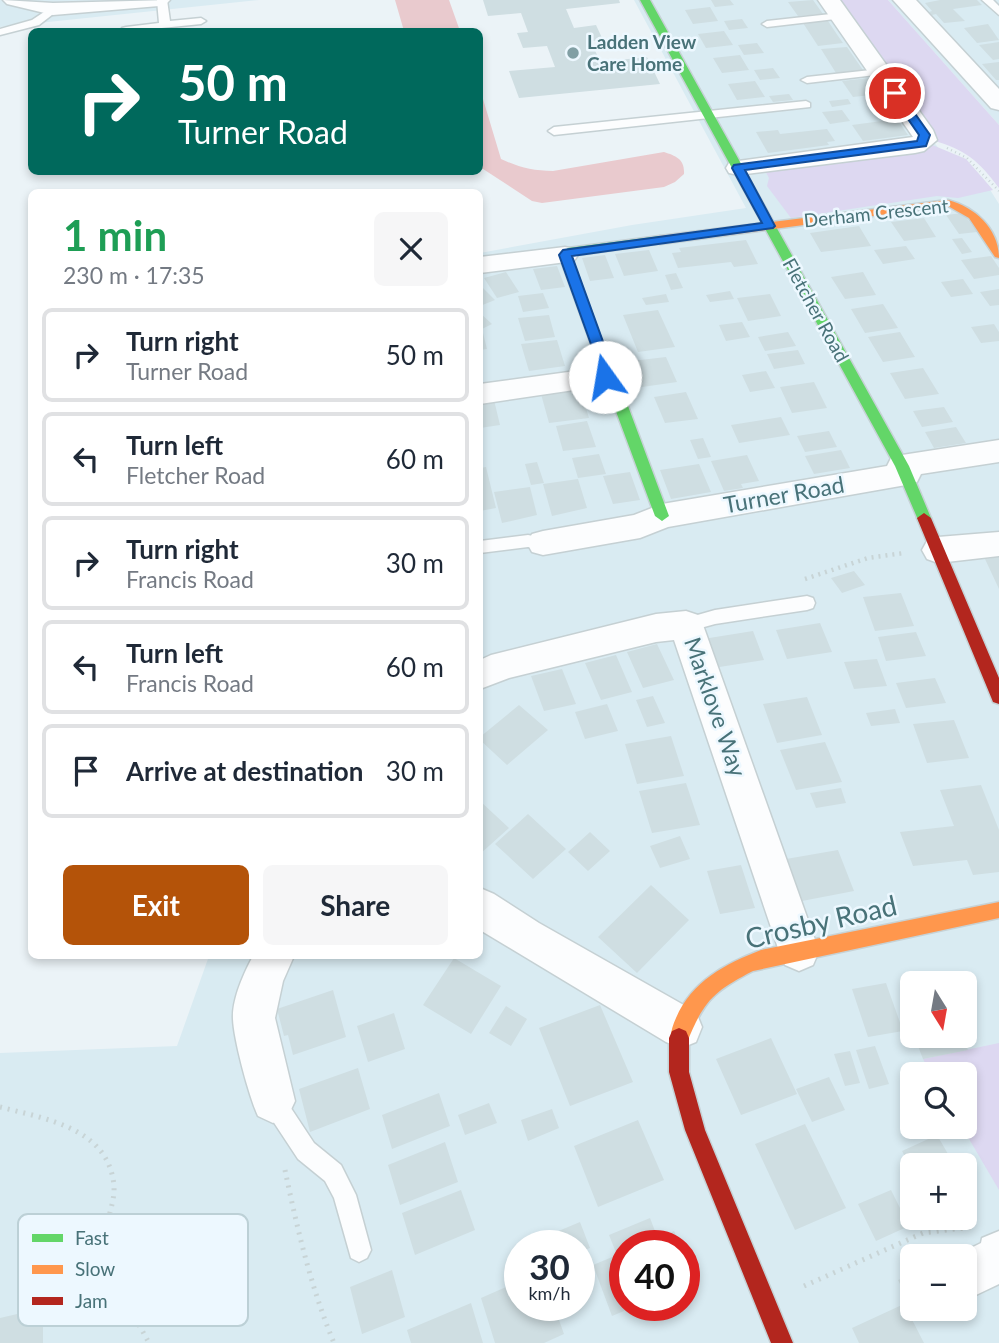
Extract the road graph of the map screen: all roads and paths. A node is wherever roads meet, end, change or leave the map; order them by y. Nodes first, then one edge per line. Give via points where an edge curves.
1 (14, 0) edge
2 (158, 0) edge
3 (645, 0) edge
4 (651, 0) edge
5 (905, 0) edge
6 (987, 0) edge
7 (834, 8) edge
8 (53, 9) junction
9 (999, 12) edge
10 (201, 21) dead end
11 (767, 24) dead end
12 (165, 25) junction
13 (142, 28) edge
14 (0, 32) edge
15 (880, 72) junction
16 (807, 80) dead end
17 (995, 93) edge
18 (806, 105) dead end
19 (708, 115) junction
20 (554, 131) dead end
21 (924, 142) junction
22 (738, 168) junction
23 (999, 191) edge
24 (769, 226) junction
25 (999, 254) edge
26 (565, 255) junction
27 (483, 265) edge
28 (605, 377) junction
29 (483, 394) edge
30 (999, 452) edge
31 (904, 470) junction
32 (662, 516) junction
33 (542, 543) joint
34 (999, 544) edge
35 (483, 547) edge
36 (938, 550) junction
37 (807, 603) dead end
38 (686, 625) junction
39 (483, 674) edge
40 (999, 696) edge
41 (483, 908) edge
42 (999, 910) edge
43 (799, 951) junction
44 (272, 959) edge
45 (681, 1027) junction
46 (273, 1101) joint
47 (0, 1107) edge
48 (282, 1164) dead end
49 (108, 1214) edge
50 (359, 1250) dead end
51 (987, 1250) edge
52 (767, 1301) junction
53 (140, 1326) edge
54 (149, 1343) edge
55 (334, 1343) edge
56 (782, 1343) edge

1 - 8 street
2 - 8 street
2 - 12 lane
3 - 4 lane
3 - 19 street, Fletcher Road
5 - 17 street
6 - 9 lane
7 - 11 lane
7 - 15 street
8 - 14 lane via 34,25
10 - 12 lane
12 - 13 lane
15 - 16 lane
15 - 21 street via 925,135
18 - 19 lane
19 - 20 lane
19 - 22 street, Fletcher Road
21 - 22 street
21 - 23 path via 956,150
22 - 24 street, Fletcher Road
24 - 25 street, Derham Crescent via 958,204 979,219
24 - 26 street
24 - 31 street, Fletcher Road
26 - 27 street
26 - 28 street
28 - 29 street
28 - 32 street via 618,398
30 - 31 street
31 - 32 street, Turner Road
31 - 36 street, Fletcher Road
32 - 33 street, Turner Road via 640,526
33 - 35 lane, Turner Road
34 - 36 street
36 - 40 street, Fletcher Road
37 - 38 lane
38 - 39 street, Marklove Way via 656,628
38 - 43 street, Marklove Way
41 - 45 street
42 - 43 street, Crosby Road
43 - 45 street, Crosby Road via 726,972 702,992
44 - 46 street via 254,1018
45 - 52 street, Crosby Road via 678,1065 693,1127
46 - 50 lane via 306,1151 333,1173 345,1195
47 - 49 path via 70,1126 96,1142 109,1162 114,1187
48 - 55 path
51 - 52 path via 923,1233
52 - 56 street, Crosby Road
53 - 54 path

